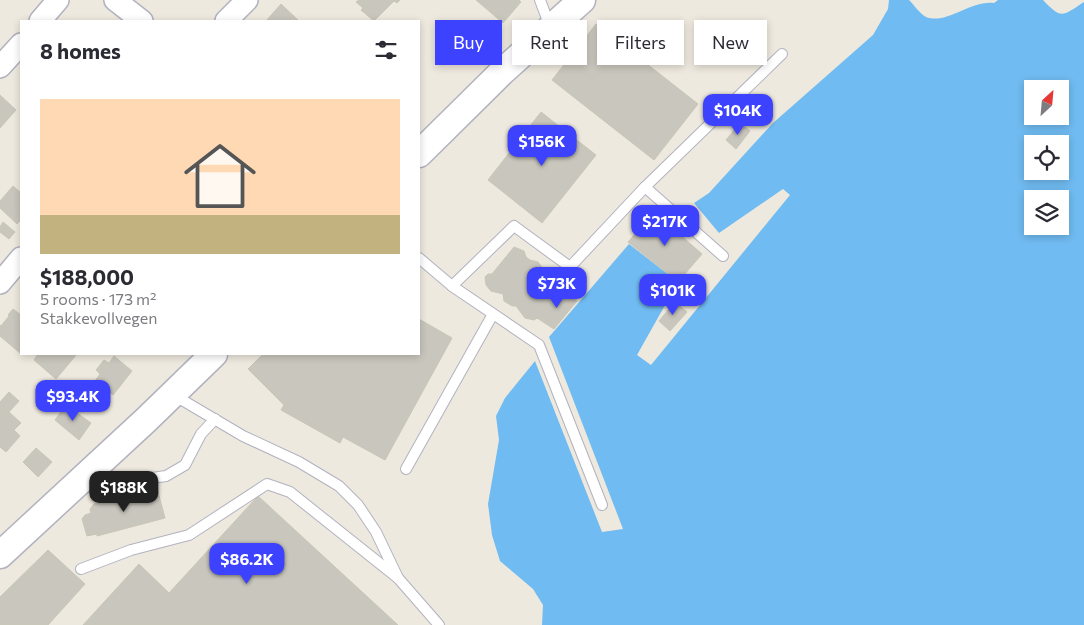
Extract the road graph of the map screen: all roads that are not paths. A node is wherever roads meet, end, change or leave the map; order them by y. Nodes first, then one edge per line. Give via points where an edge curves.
1 (58, 0) edge
2 (115, 0) edge
3 (247, 0) edge
4 (540, 0) edge
5 (582, 0) edge
6 (41, 20) edge
7 (141, 20) edge
8 (227, 20) edge
9 (548, 20) edge
10 (559, 20) edge
11 (20, 45) edge
12 (782, 54) dead end
13 (512, 63) edge
14 (0, 67) edge
15 (420, 153) edge
16 (645, 187) junction
17 (723, 256) dead end
18 (20, 259) edge
19 (420, 259) edge
20 (0, 284) edge
21 (452, 286) junction
22 (493, 314) junction
23 (213, 355) edge
24 (171, 394) junction
25 (215, 419) junction
26 (406, 469) dead end
27 (125, 482) dead end
28 (602, 505) dead end
29 (0, 555) edge
30 (81, 568) dead end
31 (398, 578) junction
32 (439, 625) edge

1 - 6 street
2 - 7 street
3 - 8 street
4 - 9 lane
5 - 10 street
11 - 14 street
12 - 16 lane
13 - 15 street
16 - 17 lane
16 - 21 lane via 570,267 514,226
18 - 20 street
19 - 21 lane
21 - 22 lane
22 - 26 lane
22 - 28 lane via 540,345
23 - 24 street
24 - 25 lane
24 - 29 street
25 - 27 lane via 202,434 185,465 166,476
25 - 31 lane via 339,486 358,505 376,532
30 - 31 lane via 131,550 189,535 267,484 290,492
31 - 32 lane

